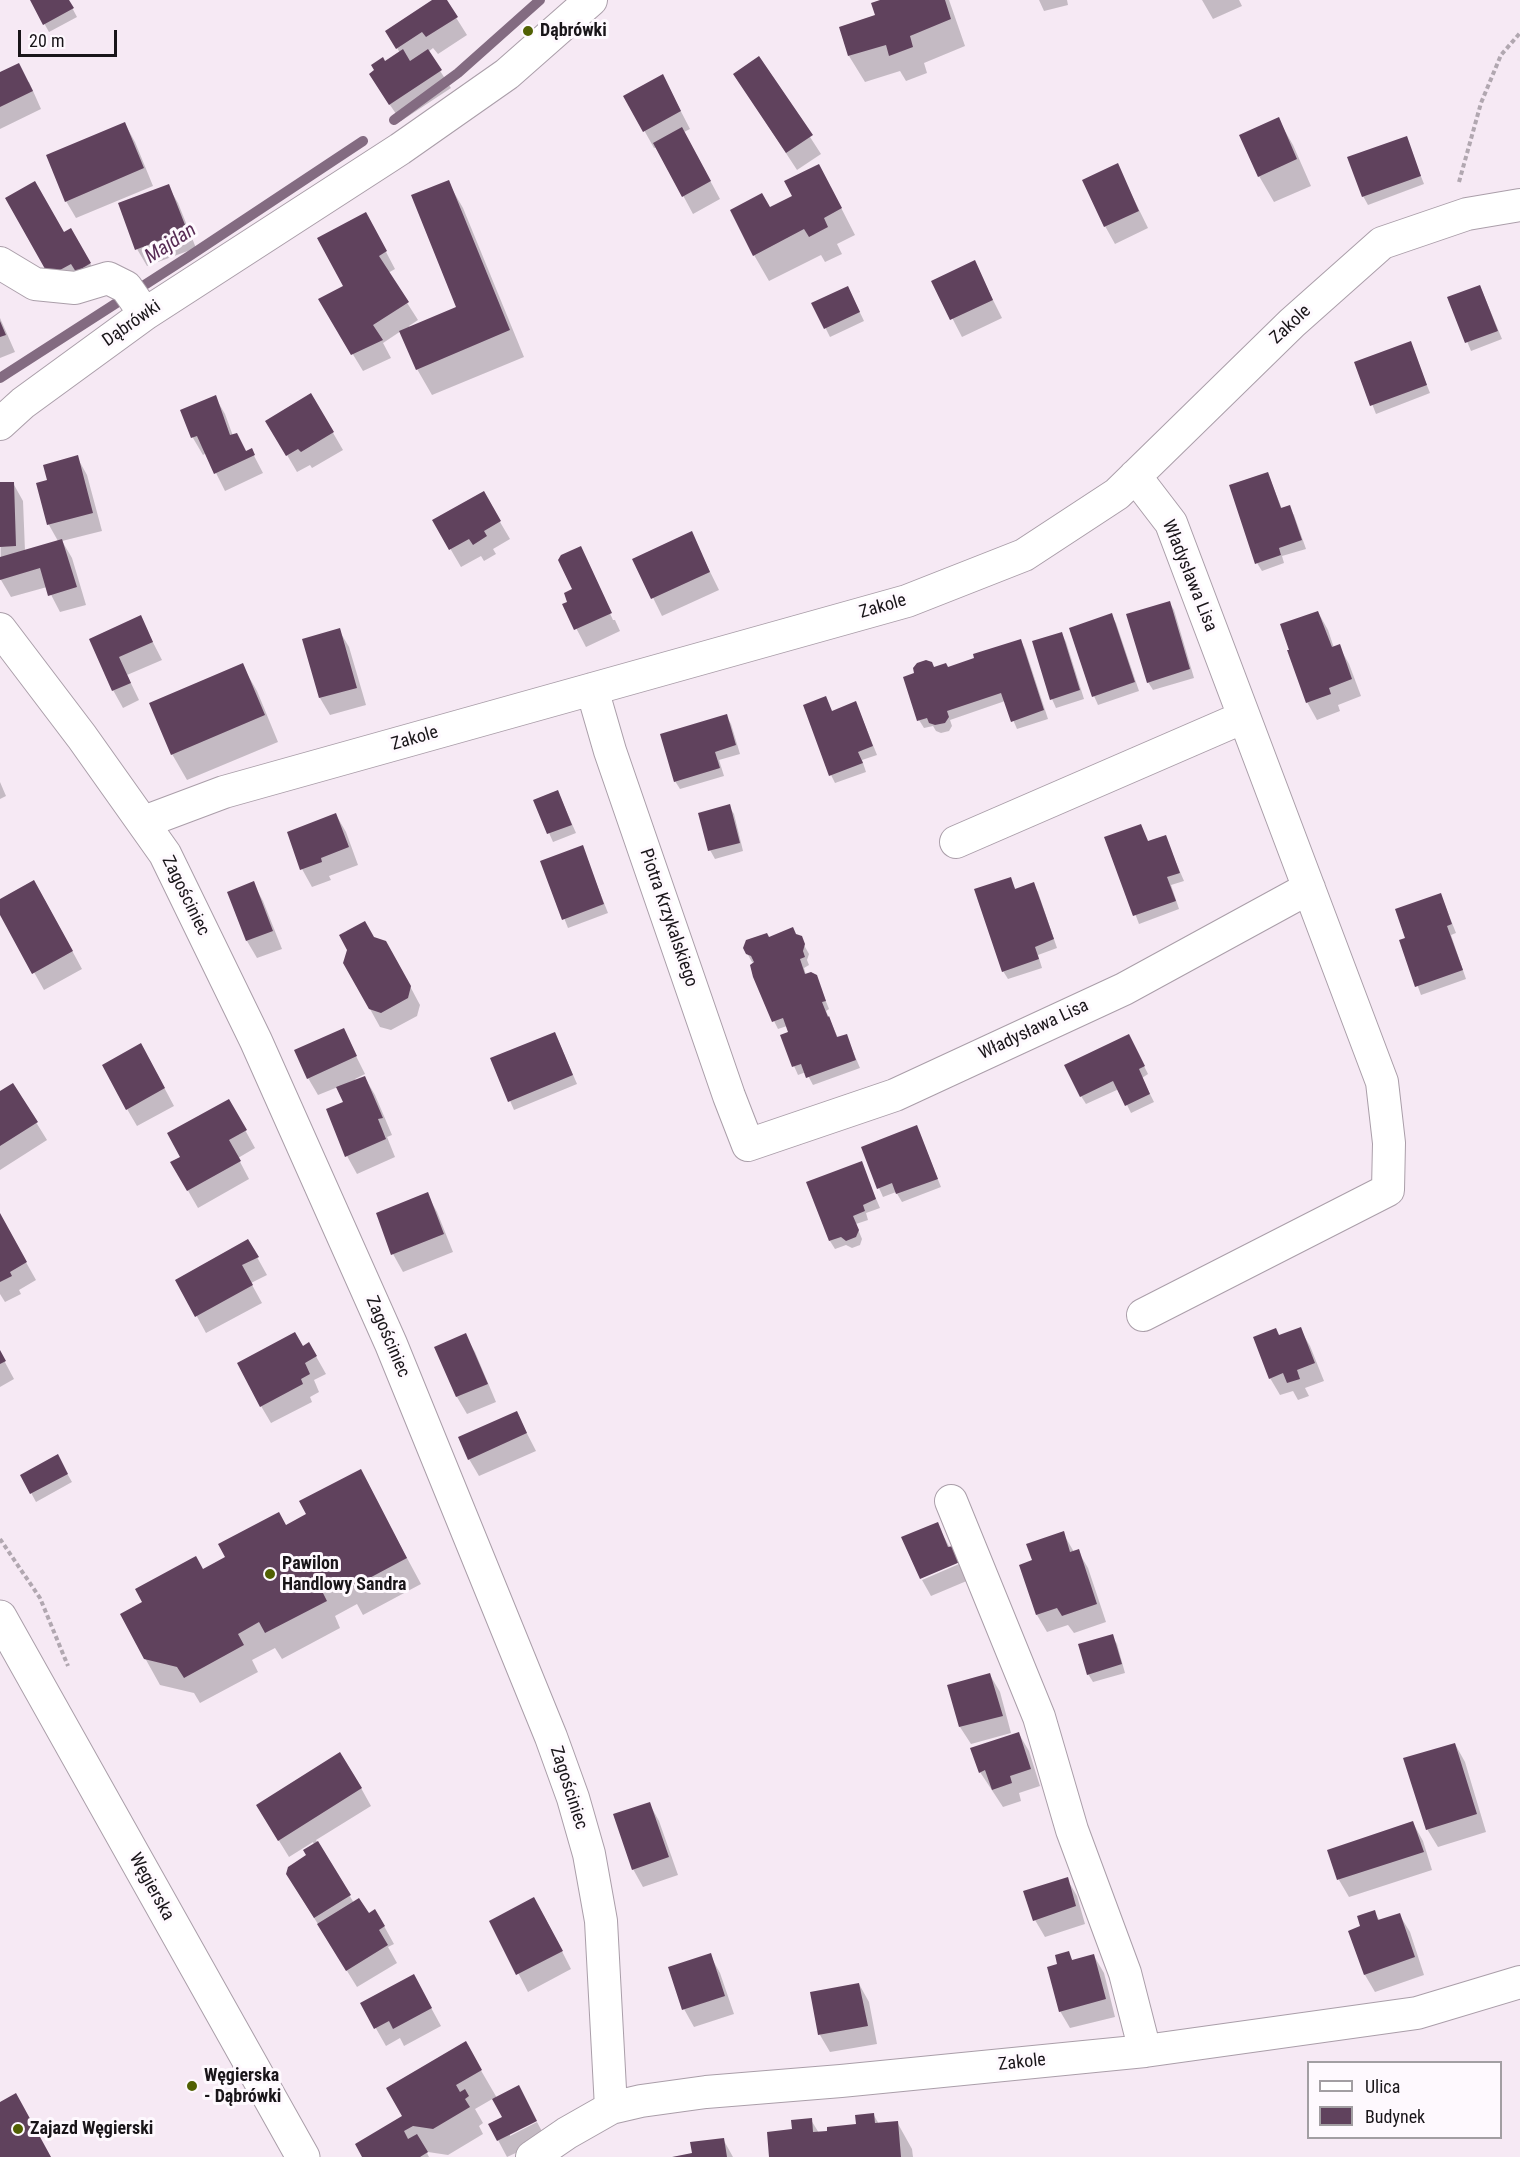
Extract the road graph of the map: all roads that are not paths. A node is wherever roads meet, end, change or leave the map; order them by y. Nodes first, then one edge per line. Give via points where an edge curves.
1 (591, 0) edge
2 (1520, 205) edge
3 (0, 262) edge
4 (137, 301) junction
5 (0, 424) edge
6 (1135, 476) junction
7 (0, 629) edge
8 (592, 689) junction
9 (1244, 717) junction
10 (144, 822) junction
11 (956, 842) dead end
12 (1309, 888) junction
13 (748, 1145) joint
14 (1143, 1315) dead end
15 (951, 1501) dead end
16 (0, 1617) edge
17 (1520, 1982) edge
18 (1145, 2051) junction
19 (611, 2108) junction
20 (303, 2157) edge
21 (532, 2157) edge

1 - 4 street, Dąbrówki via 507,74 400,149
2 - 6 street, Zakole via 1467,214 1382,243 1292,323
3 - 4 street via 35,284 75,288 108,278
4 - 5 street, Dąbrówki
6 - 8 street, Zakole via 1117,494 1024,555 907,601
6 - 9 street, Władysława Lisa via 1171,523
7 - 10 street, Zagościniec
8 - 10 street, Zakole via 224,792
8 - 13 street, Piotra Krzykalskiego via 610,751
9 - 11 street
9 - 12 street, Władysława Lisa
10 - 19 street, Zagościniec via 165,854 256,1041 391,1344 551,1737 589,1854 601,1921
12 - 13 street, Władysława Lisa via 1124,989 895,1095
12 - 14 street, Władysława Lisa via 1382,1082 1389,1143 1388,1190
15 - 18 street via 1039,1717 1072,1830 1125,1973
16 - 20 main road, Węgierska
17 - 18 street, Zakole via 1417,2013
18 - 19 street, Zakole via 706,2092
19 - 21 street, Zakole

